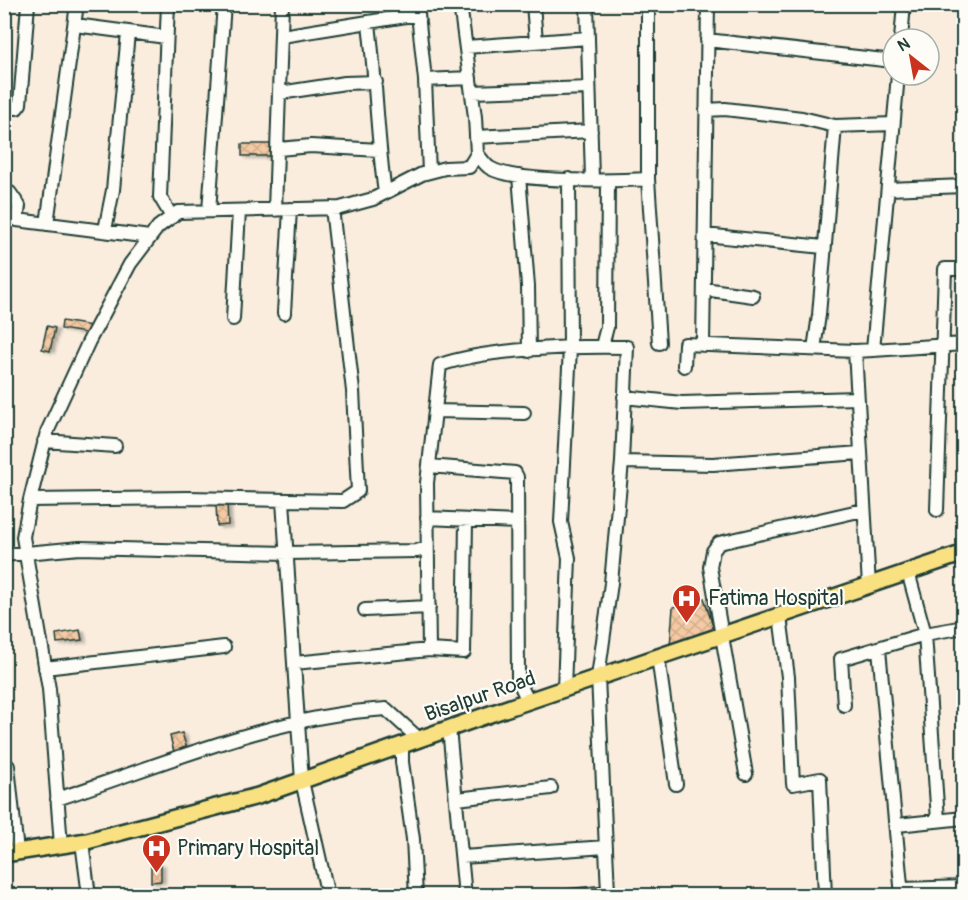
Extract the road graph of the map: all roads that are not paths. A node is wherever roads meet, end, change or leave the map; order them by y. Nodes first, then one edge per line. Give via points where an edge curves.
1 (28, 4) edge
2 (77, 4) edge
3 (168, 4) edge
4 (224, 4) edge
5 (282, 4) edge
6 (460, 4) edge
7 (534, 4) edge
8 (587, 4) edge
9 (648, 4) edge
10 (708, 4) edge
11 (904, 4) edge
12 (369, 24) junction
13 (75, 25) junction
14 (902, 27) edge
15 (128, 33) junction
16 (282, 36) junction
17 (166, 37) junction
18 (588, 38) junction
19 (707, 40) junction
20 (536, 41) junction
21 (465, 46) junction
22 (881, 60) edge
23 (470, 78) junction
24 (425, 80) junction
25 (376, 82) junction
26 (897, 87) edge
27 (589, 88) junction
28 (472, 92) junction
29 (280, 93) junction
30 (4, 107) edge
31 (706, 110) junction
32 (893, 124) junction
33 (835, 126) junction
34 (591, 131) junction
35 (476, 137) junction
36 (279, 149) junction
37 (379, 150) junction
38 (477, 154) junction
39 (429, 172) junction
40 (519, 176) junction
41 (569, 178) junction
42 (592, 179) junction
43 (648, 179) junction
44 (608, 182) junction
45 (963, 186) edge
46 (888, 189) junction
47 (4, 192) edge
48 (385, 193) junction
49 (332, 208) junction
50 (290, 209) junction
51 (275, 210) junction
52 (209, 211) junction
53 (239, 211) junction
54 (172, 217) junction
55 (47, 224) junction
56 (105, 230) junction
57 (705, 235) junction
58 (150, 237) junction
59 (823, 247) junction
60 (963, 269) edge
61 (704, 289) junction
62 (753, 296) dead end
63 (285, 313) dead end
64 (233, 320) dead end
65 (659, 343) dead end
66 (942, 343) junction
67 (963, 344) edge
68 (703, 345) junction
69 (603, 346) junction
70 (570, 348) junction
71 (814, 350) junction
72 (873, 350) junction
73 (529, 351) junction
74 (855, 351) junction
75 (684, 366) dead end
76 (624, 397) junction
77 (857, 398) junction
78 (435, 411) junction
79 (524, 413) dead end
80 (44, 441) junction
81 (115, 446) dead end
82 (860, 453) junction
83 (622, 462) junction
84 (429, 466) junction
85 (30, 500) junction
86 (283, 501) junction
87 (864, 510) junction
88 (937, 510) dead end
89 (427, 518) junction
90 (466, 522) junction
91 (518, 522) junction
92 (426, 548) junction
93 (25, 551) junction
94 (963, 553) edge
95 (287, 554) junction
96 (4, 555) edge
97 (908, 573) junction
98 (869, 586) junction
99 (429, 607) junction
100 (365, 610) dead end
101 (780, 616) junction
102 (963, 627) edge
103 (925, 634) junction
104 (723, 635) junction
105 (224, 647) dead end
106 (429, 650) junction
107 (879, 650) junction
108 (658, 657) junction
109 (294, 663) junction
110 (45, 668) junction
111 (598, 677) junction
112 (564, 689) junction
113 (528, 701) junction
114 (844, 705) dead end
115 (297, 722) junction
116 (449, 728) junction
117 (419, 739) junction
118 (402, 745) junction
119 (8, 766) dead end
120 (746, 774) dead end
121 (302, 781) junction
122 (676, 784) dead end
123 (550, 788) dead end
124 (57, 799) junction
125 (457, 799) junction
126 (963, 818) edge
127 (938, 820) junction
128 (897, 825) junction
129 (82, 842) junction
130 (61, 845) junction
131 (606, 847) junction
132 (11, 853) edge
133 (462, 856) junction
134 (963, 887) edge
135 (902, 892) edge
136 (89, 896) edge
137 (328, 896) edge
138 (416, 896) edge
139 (465, 896) edge
140 (569, 896) edge
141 (825, 896) edge

1 - 30 street via 20,104 17,108
2 - 13 street
3 - 17 street
4 - 52 street
5 - 16 street
6 - 21 street
7 - 20 street
8 - 18 street
9 - 43 street
10 - 19 street
11 - 14 street
12 - 16 street
12 - 24 street via 418,14
12 - 25 street
13 - 15 street
13 - 55 street
15 - 17 street
15 - 56 street via 113,190
16 - 29 street
17 - 54 street via 160,197
18 - 20 street
18 - 27 street
19 - 22 street
19 - 31 street
20 - 21 street
21 - 23 street
23 - 24 street
23 - 28 street
24 - 39 street
25 - 29 street
25 - 37 street
26 - 32 street
27 - 28 street
27 - 34 street
28 - 35 street
29 - 36 street
31 - 33 street via 802,118
31 - 57 street
32 - 33 street
32 - 46 street
33 - 59 street
34 - 35 street
34 - 42 street
35 - 38 street
36 - 37 street
36 - 51 street
37 - 48 street
38 - 39 street via 469,167
38 - 40 street via 490,168
39 - 48 street
40 - 41 street
40 - 73 street
41 - 42 street
41 - 70 street
42 - 44 street
43 - 44 street
43 - 65 street
44 - 69 street via 608,327
45 - 46 street
46 - 72 street
47 - 55 street via 10,193 19,206 17,220
48 - 49 street
49 - 50 street
49 - 86 street via 353,391 358,491 343,501
50 - 51 street
50 - 63 street
51 - 53 street
52 - 53 street
52 - 54 street via 178,212
53 - 64 street
54 - 58 street
55 - 56 street
56 - 58 street
57 - 59 street
57 - 61 street
58 - 80 street via 130,264 89,342
59 - 71 street
60 - 66 street via 945,269
61 - 62 street
61 - 68 street
66 - 67 street
66 - 72 street
66 - 88 street
68 - 71 street
68 - 75 street via 685,344
69 - 70 street
69 - 76 street via 627,346
70 - 73 street
70 - 112 street via 561,522 569,558
71 - 74 street
72 - 74 street
73 - 78 street via 440,365
74 - 77 street
76 - 77 street via 682,402
76 - 83 street
77 - 82 street
78 - 79 street
78 - 84 street
80 - 81 street
80 - 85 street
82 - 83 street via 713,464
82 - 87 street
83 - 111 street
84 - 89 street
84 - 91 street via 515,473 519,484
85 - 86 street
85 - 93 street via 23,537
86 - 95 street
87 - 98 street
87 - 104 street via 719,543 713,550 710,567
89 - 90 street
89 - 92 street
90 - 91 street
90 - 106 street via 464,651
91 - 113 street via 518,680
92 - 95 street
92 - 99 street
93 - 95 street via 80,548
93 - 96 street
93 - 110 street
94 - 97 main road, Bisalpur Road
95 - 109 street
97 - 98 main road, Bisalpur Road
97 - 103 street
98 - 101 main road, Bisalpur Road
99 - 100 street
99 - 106 street
101 - 104 main road, Bisalpur Road
101 - 141 street via 794,784 820,779
102 - 103 street
103 - 107 street
103 - 127 street
104 - 108 main road, Bisalpur Road
104 - 120 street
105 - 110 street
106 - 109 street
107 - 114 street via 841,659
107 - 128 street
108 - 111 main road, Bisalpur Road
108 - 122 street
109 - 115 street
110 - 124 street
111 - 112 main road, Bisalpur Road
111 - 131 street
112 - 113 main road, Bisalpur Road
113 - 116 main road, Bisalpur Road
115 - 117 street via 386,709
115 - 121 street
115 - 124 street via 217,744
116 - 117 main road, Bisalpur Road
116 - 125 street
117 - 118 main road, Bisalpur Road
118 - 121 main road, Bisalpur Road
118 - 138 street
119 - 132 street
121 - 129 main road, Bisalpur Road
121 - 137 street
123 - 125 street
124 - 130 street
125 - 133 street
126 - 127 street
127 - 128 street
128 - 135 street
129 - 130 main road, Bisalpur Road
129 - 136 street
130 - 132 main road, Bisalpur Road
131 - 133 street
131 - 140 street via 608,892
133 - 139 street
134 - 135 street

